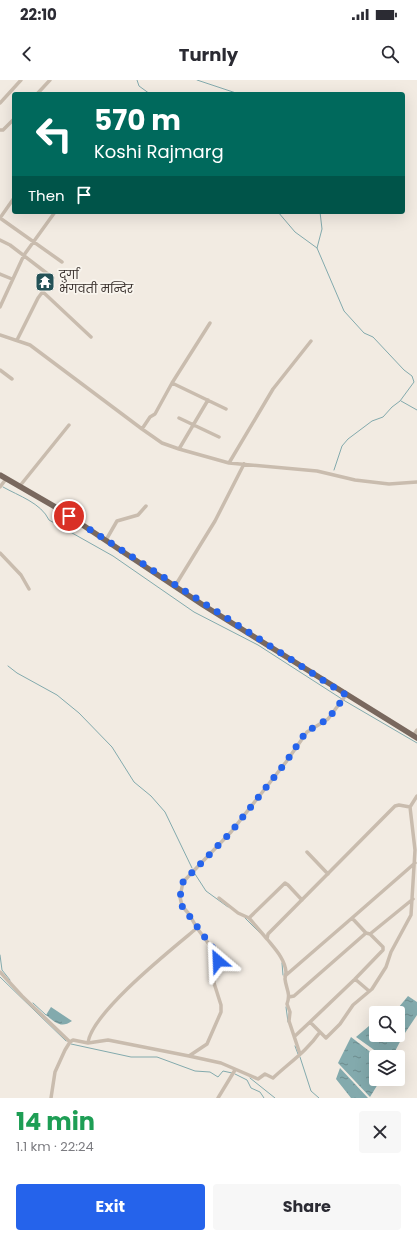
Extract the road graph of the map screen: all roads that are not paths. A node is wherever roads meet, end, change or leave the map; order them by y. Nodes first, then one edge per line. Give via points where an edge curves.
1 (21, 80) edge
2 (50, 80) edge
3 (39, 92) edge
4 (0, 103) edge
5 (12, 121) edge
6 (0, 130) edge
7 (12, 201) edge
8 (54, 214) edge
9 (0, 218) edge
10 (0, 240) edge
11 (33, 242) junction
12 (24, 255) junction
13 (62, 262) dead end
14 (0, 274) edge
15 (12, 279) junction
16 (42, 292) junction
17 (0, 307) edge
18 (210, 323) dead end
19 (0, 335) edge
20 (91, 337) dead end
21 (16, 340) junction
22 (311, 341) dead end
23 (0, 370) edge
24 (12, 379) dead end
25 (172, 383) junction
26 (208, 400) junction
27 (226, 409) dead end
28 (179, 418) dead end
29 (69, 425) dead end
30 (194, 425) junction
31 (142, 429) junction
32 (219, 437) dead end
33 (179, 450) junction
34 (229, 463) junction
35 (244, 464) junction
36 (0, 475) edge
37 (6, 479) junction
38 (417, 482) edge
39 (0, 486) edge
40 (19, 487) junction
41 (146, 506) dead end
42 (106, 540) junction
43 (0, 553) edge
44 (175, 586) junction
45 (29, 588) dead end
46 (345, 696) junction
47 (417, 730) edge
48 (415, 737) edge
49 (417, 796) edge
50 (410, 807) junction
51 (307, 852) dead end
52 (415, 863) junction
53 (328, 874) junction
54 (219, 898) dead end
55 (413, 899) junction
56 (302, 900) junction
57 (249, 918) junction
58 (352, 918) junction
59 (197, 928) junction
60 (368, 933) junction
61 (267, 939) junction
62 (0, 972) edge
63 (285, 976) junction
64 (354, 979) junction
65 (369, 991) junction
66 (289, 997) junction
67 (310, 1022) junction
68 (320, 1032) junction
69 (295, 1036) junction
70 (70, 1042) junction
71 (88, 1043) junction
72 (300, 1054) junction
73 (190, 1056) junction
74 (234, 1073) junction
75 (51, 1098) edge
76 (218, 1098) edge

1 - 4 street
2 - 3 street
5 - 6 street
7 - 9 street
8 - 11 street
9 - 11 street
10 - 12 street
11 - 12 street
11 - 13 street
12 - 15 street
12 - 16 street via 53,277
14 - 15 street
15 - 17 street
16 - 20 street
16 - 21 street
18 - 25 street
19 - 21 street
21 - 31 street via 30,345
22 - 34 street via 273,389
23 - 24 street
25 - 26 street
25 - 31 street via 155,414
26 - 27 street
26 - 30 street
28 - 30 street
29 - 40 street
30 - 32 street
30 - 33 street
31 - 33 street via 162,443
33 - 34 street
34 - 35 street
35 - 38 street via 317,471 369,482
35 - 44 street via 215,521
36 - 37 main road
37 - 39 street
37 - 40 main road
40 - 42 main road
41 - 42 street via 138,515 117,521
42 - 44 main road
43 - 45 street via 21,575
44 - 46 main road
46 - 48 main road
46 - 59 street via 328,719 306,732 231,832 183,882 180,897 182,906
47 - 48 street
49 - 50 street
50 - 52 street via 416,850
50 - 53 street via 396,806
51 - 53 street
52 - 55 street
52 - 58 street
53 - 56 street
54 - 57 street
55 - 60 street
55 - 65 street via 412,915 391,952 386,967
56 - 57 street via 285,883
56 - 61 street via 268,934
57 - 61 street
58 - 60 street
58 - 63 street
59 - 71 street via 117,1000 89,1034
59 - 73 street via 217,955 214,984 221,1012 207,1044
60 - 64 street via 383,950
60 - 66 street via 294,996
61 - 63 street via 284,960
62 - 70 street
63 - 66 street
64 - 65 street
64 - 67 street
65 - 68 street via 353,1005 326,1038
66 - 69 street via 286,1004
67 - 68 street
67 - 69 street
68 - 72 street via 306,1051
69 - 72 street
70 - 71 street via 74,1040
70 - 75 street via 55,1072
71 - 73 street via 108,1040
72 - 74 street via 273,1078 265,1074 258,1079 248,1073
73 - 74 street via 221,1063
74 - 76 street

